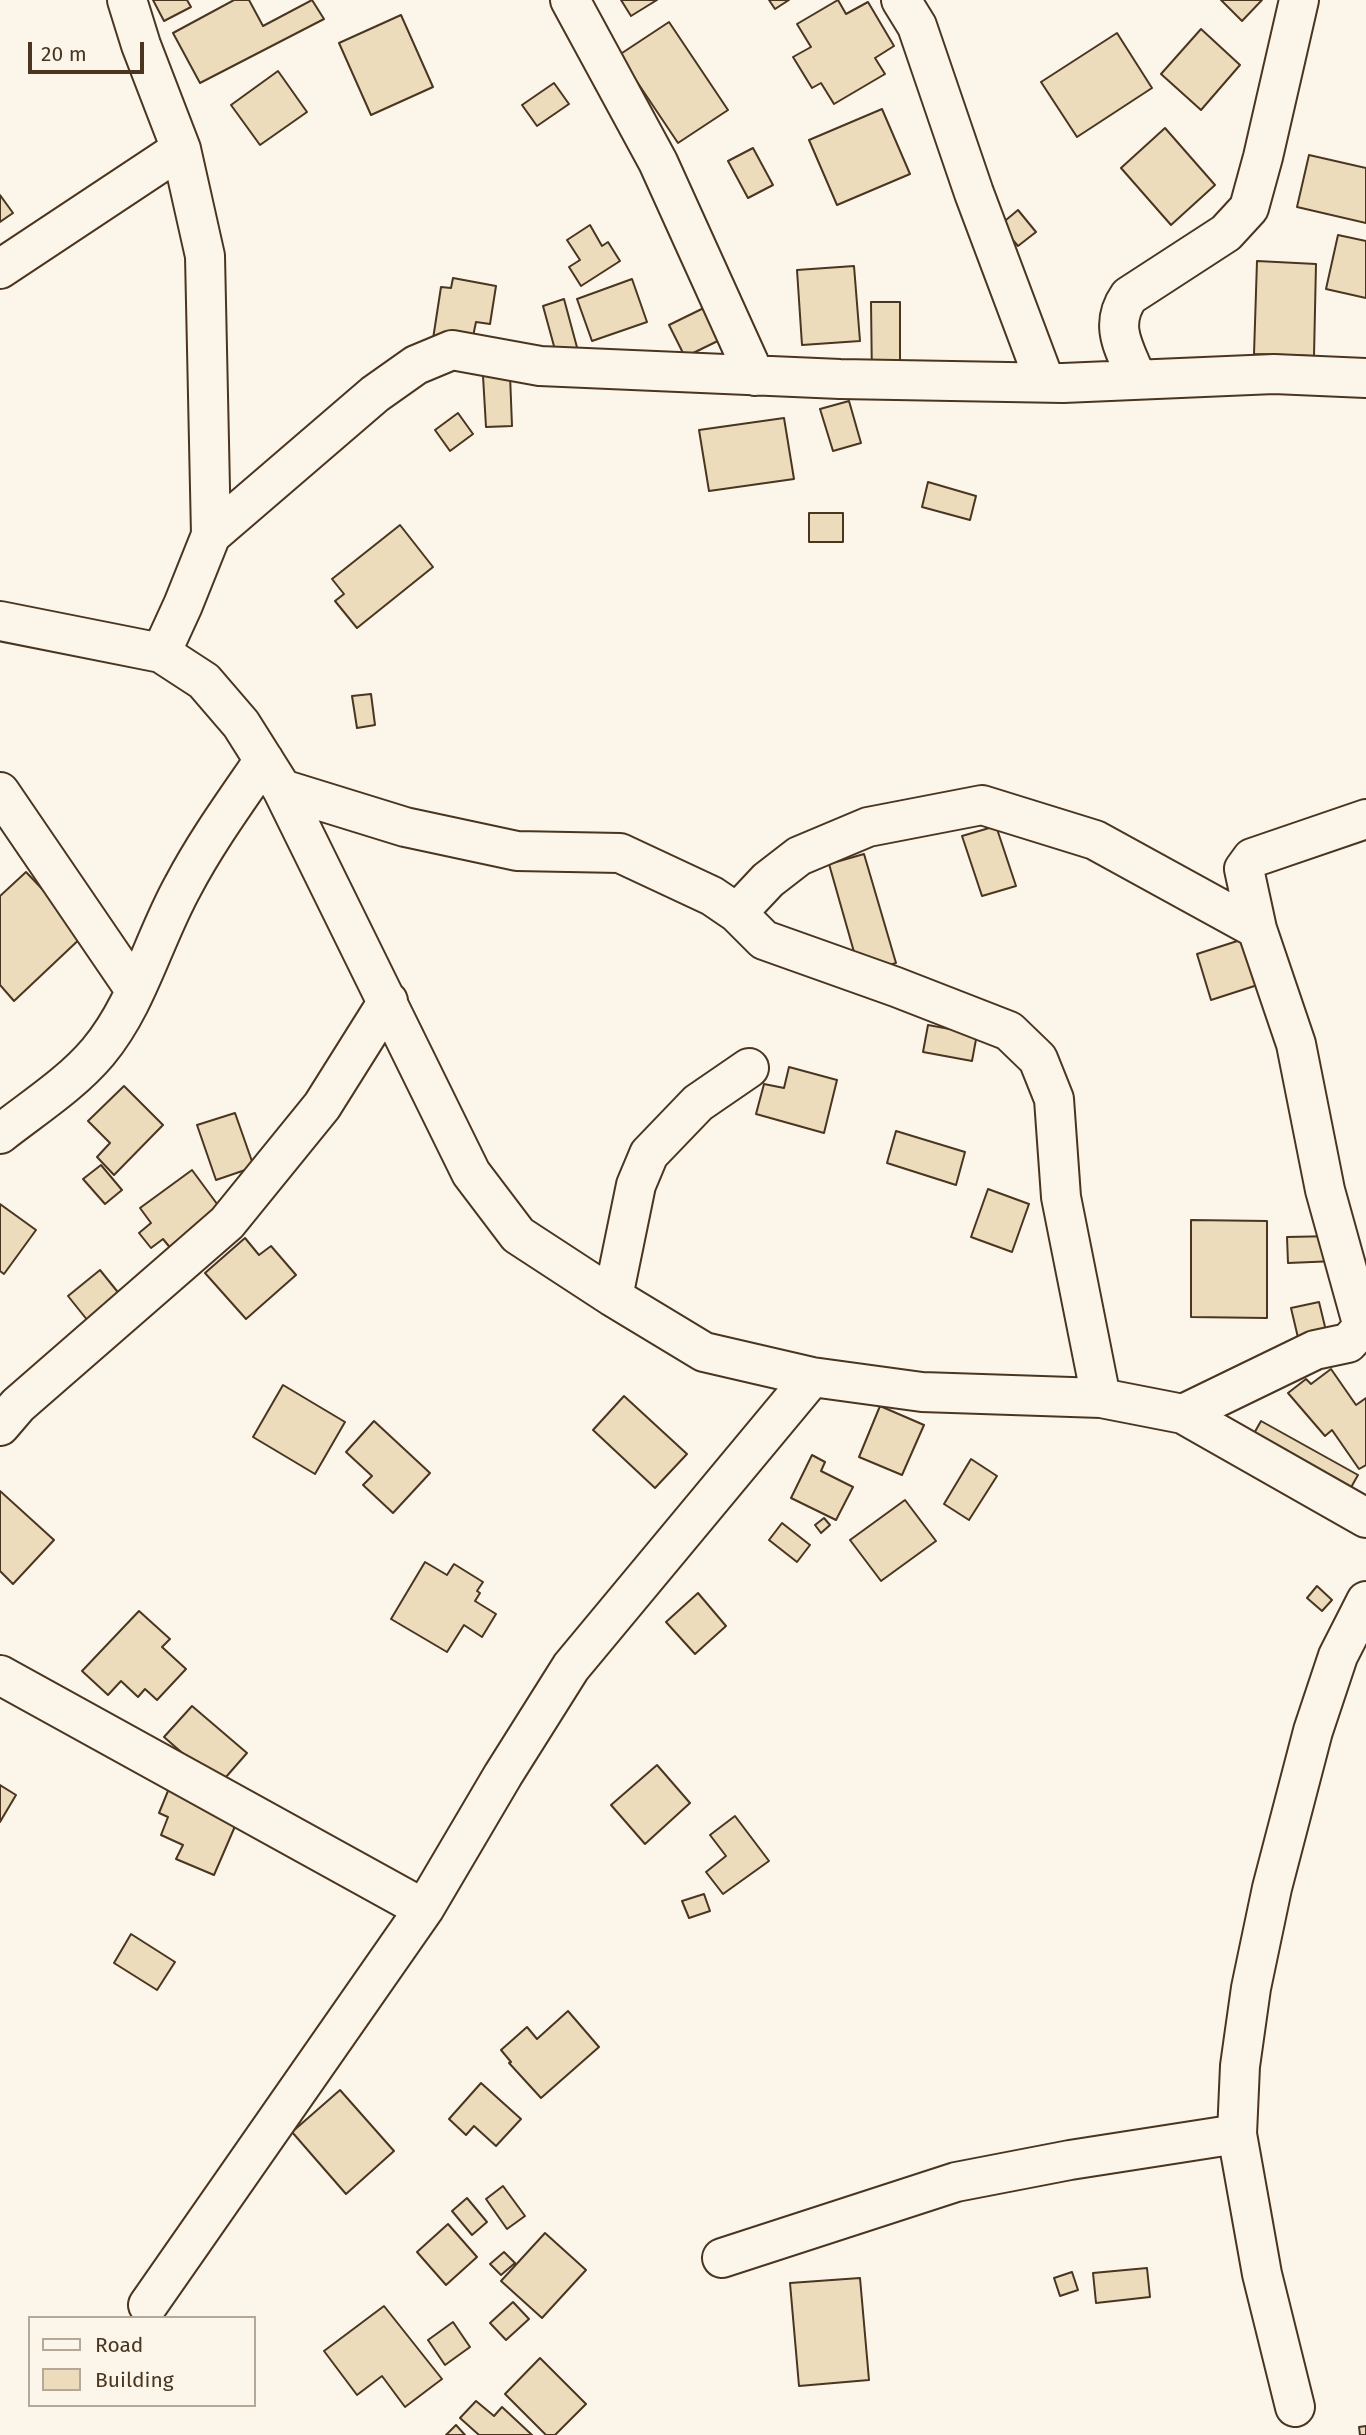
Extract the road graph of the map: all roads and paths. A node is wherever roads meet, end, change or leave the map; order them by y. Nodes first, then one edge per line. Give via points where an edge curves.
1 (127, 0) edge
2 (570, 0) edge
3 (901, 0) edge
4 (1299, 0) edge
5 (181, 149) junction
6 (1, 267) edge
7 (755, 376) junction
8 (1366, 378) edge
9 (1137, 379) junction
10 (1045, 382) junction
11 (211, 535) junction
12 (0, 621) edge
13 (161, 653) junction
14 (273, 775) junction
15 (0, 792) edge
16 (1366, 819) edge
17 (737, 913) junction
18 (1257, 929) junction
19 (135, 990) junction
20 (387, 1001) junction
21 (749, 1068) dead end
22 (0, 1133) edge
23 (613, 1297) junction
24 (1365, 1327) edge
25 (812, 1377) junction
26 (1101, 1398) junction
27 (1183, 1413) junction
28 (0, 1426) edge
29 (1363, 1522) edge
30 (1366, 1601) edge
31 (0, 1675) edge
32 (424, 1909) junction
33 (1237, 2134) junction
34 (722, 2258) dead end
35 (148, 2305) dead end
36 (1295, 2407) dead end

1 - 5 street
2 - 7 street via 658,162
3 - 10 street via 917,26
4 - 9 street via 1249,208 1226,233 1129,296 1120,309 1118,330
5 - 6 street
5 - 11 street via 205,256
7 - 10 street
7 - 11 street via 540,366 452,350 416,365 375,394
8 - 9 street via 1275,374
9 - 10 street
11 - 13 street
12 - 13 street
13 - 14 street via 204,681 241,724
14 - 17 street via 405,827 517,851 620,853 712,896
14 - 19 street via 218,828 182,886
14 - 20 street
15 - 19 street
16 - 18 street via 1252,858 1244,869
17 - 18 street via 799,856 868,827 982,805 1095,840
17 - 26 street via 764,940 1009,1031 1038,1059 1054,1099 1061,1197
18 - 24 street via 1296,1044 1325,1190
19 - 22 street via 99,1051 75,1076
20 - 23 street via 471,1173 487,1194 518,1234
20 - 28 street via 321,1106 227,1223 18,1405
21 - 23 street via 698,1103 649,1154 636,1185
23 - 25 street via 704,1352
24 - 27 street via 1348,1343 1315,1350
25 - 26 street via 922,1392
25 - 32 street via 571,1667
26 - 27 street
27 - 29 street
30 - 33 street via 1338,1656 1313,1731 1272,1888 1249,2001
31 - 32 street
32 - 35 street
33 - 34 street via 956,2182
33 - 36 street via 1262,2274

